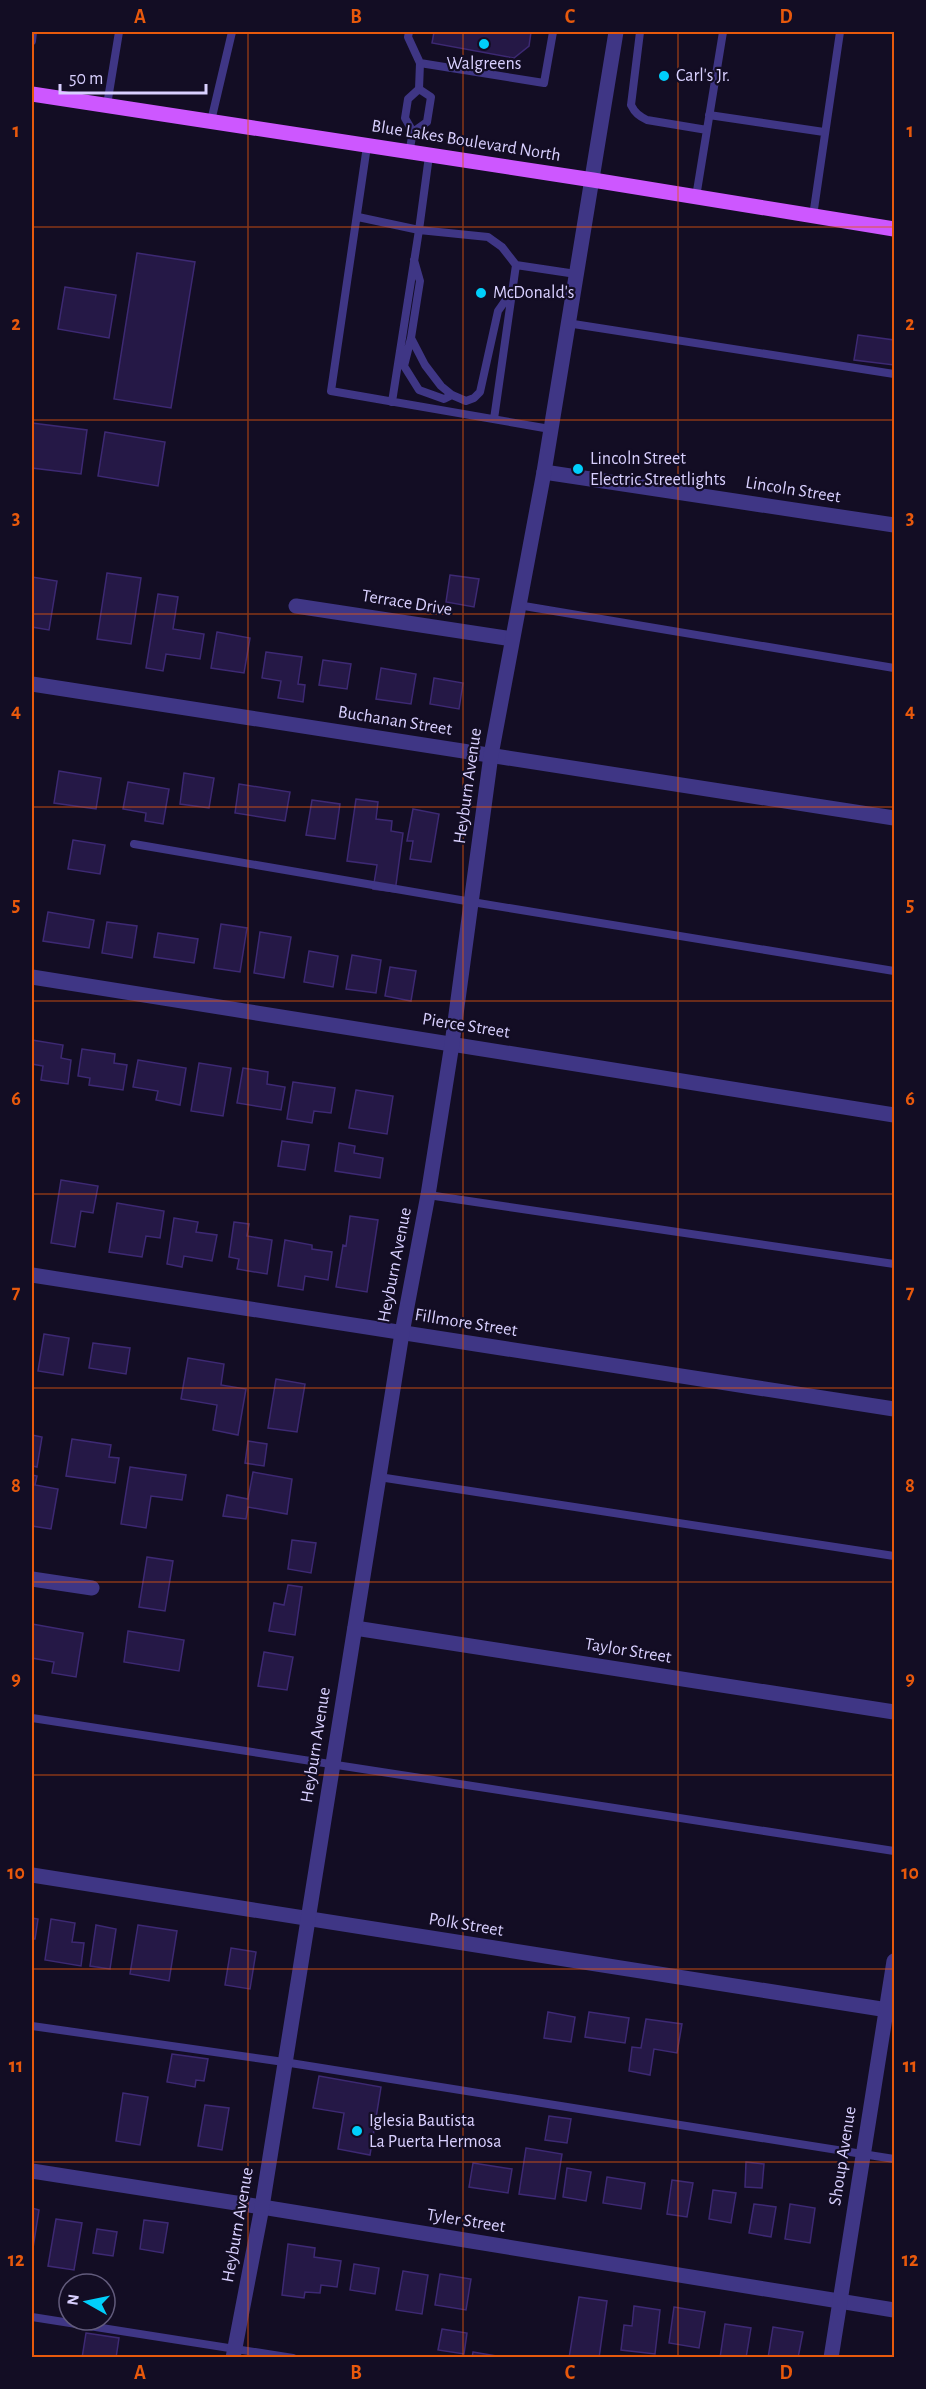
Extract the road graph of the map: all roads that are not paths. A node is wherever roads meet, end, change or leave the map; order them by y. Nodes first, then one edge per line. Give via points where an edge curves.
1 (33, 32) edge
2 (119, 32) edge
3 (232, 32) edge
4 (409, 32) edge
5 (553, 32) edge
6 (616, 32) edge
7 (640, 32) edge
8 (723, 32) edge
9 (840, 32) edge
10 (32, 41) edge
11 (420, 63) junction
12 (419, 89) junction
13 (32, 94) edge
14 (107, 105) junction
15 (709, 115) junction
16 (211, 122) junction
17 (707, 130) junction
18 (413, 132) junction
19 (824, 132) junction
20 (368, 146) junction
21 (409, 153) junction
22 (429, 156) junction
23 (593, 180) junction
24 (696, 197) junction
25 (813, 216) junction
26 (358, 217) junction
27 (894, 229) edge
28 (419, 230) junction
29 (414, 260) junction
30 (516, 266) junction
31 (576, 274) junction
32 (512, 292) junction
33 (567, 323) junction
34 (411, 338) junction
35 (894, 374) edge
36 (452, 395) junction
37 (392, 402) junction
38 (494, 419) junction
39 (550, 429) junction
40 (544, 472) junction
41 (894, 525) edge
42 (518, 605) junction
43 (296, 606) dead end
44 (512, 639) junction
45 (894, 668) edge
46 (32, 684) edge
47 (492, 755) junction
48 (894, 818) edge
49 (134, 844) dead end
50 (472, 903) junction
51 (894, 971) edge
52 (32, 977) edge
53 (452, 1044) junction
54 (894, 1115) edge
55 (428, 1195) junction
56 (894, 1264) edge
57 (32, 1275) edge
58 (402, 1333) junction
59 (894, 1409) edge
60 (379, 1477) junction
61 (894, 1556) edge
62 (32, 1579) edge
63 (92, 1588) dead end
64 (355, 1628) junction
65 (894, 1712) edge
66 (32, 1718) edge
67 (332, 1765) junction
68 (894, 1851) edge
69 (32, 1875) edge
70 (308, 1920) junction
71 (894, 1961) edge
72 (890, 2010) edge
73 (32, 2026) edge
74 (284, 2062) junction
75 (863, 2155) junction
76 (894, 2159) edge
77 (32, 2171) edge
78 (262, 2207) junction
79 (838, 2303) junction
80 (894, 2310) edge
81 (32, 2317) edge
82 (234, 2354) edge
83 (293, 2358) edge
84 (831, 2358) edge

1 - 10 lane
2 - 14 lane
3 - 16 lane
4 - 11 lane
5 - 11 lane via 544,83
6 - 23 street, Heyburn Avenue
7 - 17 lane via 633,110 647,120
8 - 15 lane
9 - 19 lane
11 - 12 lane
12 - 18 lane via 408,99 405,117
12 - 18 lane via 431,97 427,122
13 - 14 main road, Blue Lakes Boulevard North
14 - 16 main road, Blue Lakes Boulevard North
15 - 17 lane
15 - 19 lane
16 - 20 main road, Blue Lakes Boulevard North
17 - 24 lane
18 - 21 lane
19 - 25 lane
20 - 21 main road, Blue Lakes Boulevard North
20 - 26 lane
21 - 22 main road, Blue Lakes Boulevard North
22 - 23 main road, Blue Lakes Boulevard North
22 - 28 lane
23 - 24 main road, Blue Lakes Boulevard North
23 - 31 street, Heyburn Avenue
24 - 25 main road, Blue Lakes Boulevard North
25 - 27 main road, Blue Lakes Boulevard North
26 - 28 lane
26 - 37 lane via 331,391
28 - 29 lane
28 - 30 lane via 488,237
29 - 34 lane via 420,281
29 - 37 lane
30 - 31 lane
30 - 32 lane
31 - 33 street, Heyburn Avenue
32 - 36 lane via 498,311 480,392 466,401
32 - 38 lane
33 - 35 lane
33 - 39 street, Heyburn Avenue
34 - 36 lane via 425,365
34 - 36 lane via 404,366 419,390 444,399
37 - 38 lane
38 - 39 lane
39 - 40 street, Heyburn Avenue
40 - 41 street, Lincoln Street
40 - 42 street, Heyburn Avenue
42 - 44 street, Heyburn Avenue
42 - 45 lane
43 - 44 street, Terrace Drive
44 - 47 street, Heyburn Avenue
46 - 47 street, Buchanan Street
47 - 48 street, Buchanan Street
47 - 50 street, Heyburn Avenue
49 - 50 lane
50 - 51 lane
50 - 53 street, Heyburn Avenue
52 - 53 street, Pierce Street
53 - 54 street, Pierce Street
53 - 55 street, Heyburn Avenue
55 - 56 lane
55 - 58 street, Heyburn Avenue
57 - 58 street, Fillmore Street
58 - 59 street, Fillmore Street
58 - 60 street, Heyburn Avenue
60 - 61 lane
60 - 64 street, Heyburn Avenue
62 - 63 street
64 - 65 street, Taylor Street
64 - 67 street, Heyburn Avenue
66 - 67 lane
67 - 68 lane
67 - 70 street, Heyburn Avenue
69 - 70 street, Polk Street
70 - 72 street, Polk Street
70 - 74 street, Heyburn Avenue
71 - 72 street, Shoup Avenue
72 - 75 street, Shoup Avenue
73 - 74 lane
74 - 75 lane
74 - 78 street, Heyburn Avenue
75 - 76 lane
75 - 79 street, Shoup Avenue
77 - 78 street, Tyler Street
78 - 79 street, Tyler Street
78 - 82 street, Heyburn Avenue
79 - 80 street, Tyler Street
79 - 84 street, Shoup Avenue
81 - 82 lane
82 - 83 lane

